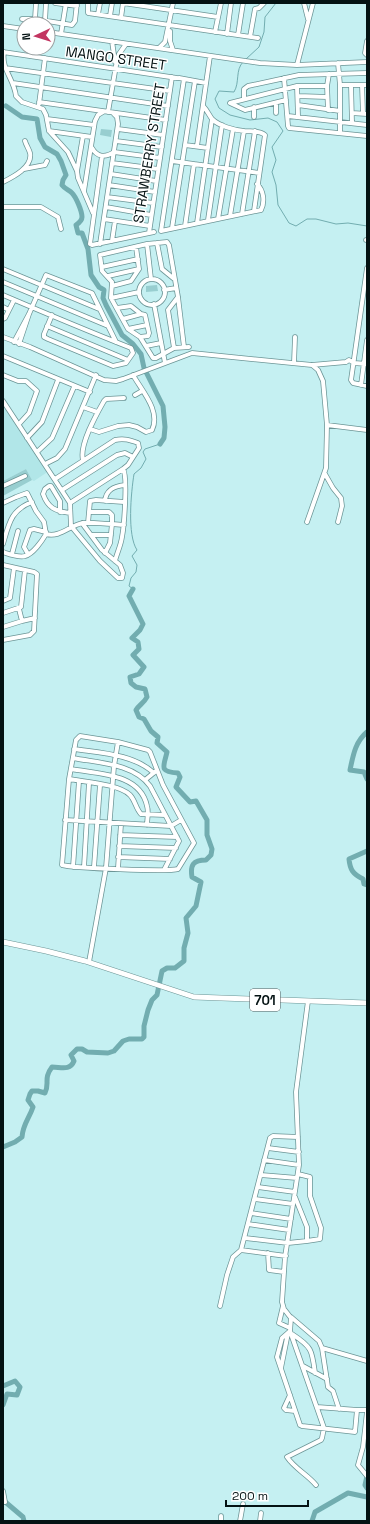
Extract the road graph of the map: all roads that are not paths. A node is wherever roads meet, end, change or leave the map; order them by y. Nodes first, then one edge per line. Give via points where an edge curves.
1 (36, 3) edge
2 (46, 3) edge
3 (55, 3) edge
4 (88, 3) edge
5 (100, 3) edge
6 (112, 3) edge
7 (123, 3) edge
8 (174, 3) edge
9 (220, 3) edge
10 (231, 3) edge
11 (243, 3) edge
12 (256, 3) edge
13 (264, 3) edge
14 (304, 3) edge
15 (313, 3) edge
16 (66, 4) edge
17 (77, 4) edge
18 (255, 9) junction
19 (172, 10) junction
20 (98, 14) junction
21 (35, 16) edge
22 (45, 16) edge
23 (110, 16) junction
24 (218, 17) junction
25 (121, 18) junction
26 (308, 20) junction
27 (56, 23) edge
28 (62, 24) junction
29 (170, 25) junction
30 (3, 26) edge
31 (16, 28) edge
32 (215, 32) junction
33 (56, 33) edge
34 (61, 34) junction
35 (227, 34) junction
36 (238, 35) junction
37 (250, 37) junction
38 (258, 38) dead end
39 (112, 41) junction
40 (367, 41) edge
41 (126, 44) junction
42 (159, 48) junction
43 (173, 50) junction
44 (4, 52) edge
45 (367, 55) edge
46 (210, 56) junction
47 (45, 58) junction
48 (367, 62) edge
49 (338, 63) junction
50 (297, 65) junction
51 (5, 68) junction
52 (115, 69) junction
53 (43, 73) junction
54 (340, 73) junction
55 (367, 73) edge
56 (329, 74) junction
57 (172, 77) junction
58 (284, 78) junction
59 (184, 79) junction
60 (195, 81) junction
61 (206, 82) junction
62 (13, 83) junction
63 (113, 83) junction
64 (340, 85) junction
65 (351, 85) junction
66 (362, 85) junction
67 (367, 85) edge
68 (297, 86) junction
69 (327, 86) junction
70 (41, 87) junction
71 (286, 88) junction
72 (170, 91) junction
73 (298, 96) junction
74 (111, 97) junction
75 (327, 97) junction
76 (244, 98) junction
77 (286, 100) junction
78 (276, 103) junction
79 (39, 104) junction
80 (298, 105) junction
81 (168, 106) junction
82 (203, 106) junction
83 (254, 107) junction
84 (328, 110) junction
85 (340, 111) junction
86 (103, 112) junction
87 (111, 113) junction
88 (276, 113) dead end
89 (352, 113) junction
90 (365, 114) edge
91 (288, 116) junction
92 (298, 116) junction
93 (254, 117) dead end
94 (46, 119) junction
95 (212, 119) junction
96 (166, 120) junction
97 (340, 122) junction
98 (352, 123) junction
99 (94, 125) junction
100 (222, 125) junction
101 (367, 125) edge
102 (118, 129) junction
103 (233, 129) junction
104 (49, 131) junction
105 (244, 131) junction
106 (255, 131) junction
107 (340, 133) junction
108 (163, 135) junction
109 (83, 136) junction
110 (367, 136) edge
111 (92, 137) junction
112 (25, 141) dead end
113 (116, 141) junction
114 (185, 145) junction
115 (197, 146) junction
116 (91, 147) junction
117 (162, 147) junction
118 (208, 148) junction
119 (114, 152) junction
120 (102, 156) junction
121 (160, 158) junction
122 (47, 161) dead end
123 (172, 161) junction
124 (183, 162) junction
125 (112, 163) junction
126 (194, 164) junction
127 (205, 166) junction
128 (216, 167) junction
129 (227, 168) junction
130 (23, 170) junction
131 (158, 170) junction
132 (238, 170) junction
133 (77, 171) junction
134 (249, 172) junction
135 (259, 173) junction
136 (110, 174) junction
137 (156, 181) junction
138 (3, 182) edge
139 (257, 184) junction
140 (109, 185) junction
141 (84, 192) junction
142 (155, 192) junction
143 (107, 197) junction
144 (153, 203) junction
145 (106, 207) junction
146 (3, 208) edge
147 (254, 211) junction
148 (93, 213) junction
149 (242, 214) junction
150 (151, 215) junction
151 (230, 216) junction
152 (218, 218) junction
153 (104, 219) junction
154 (115, 220) junction
155 (208, 220) junction
156 (196, 223) junction
157 (150, 226) junction
158 (185, 226) junction
159 (172, 228) junction
160 (61, 230) dead end
161 (154, 232) dead end
162 (148, 233) junction
163 (112, 241) junction
164 (157, 243) junction
165 (100, 244) junction
166 (147, 244) junction
167 (136, 247) junction
168 (138, 259) junction
169 (102, 266) junction
170 (367, 268) edge
171 (3, 269) edge
172 (139, 269) junction
173 (108, 276) junction
174 (151, 279) junction
175 (174, 279) junction
176 (3, 282) edge
177 (41, 286) junction
178 (112, 286) junction
179 (176, 288) junction
180 (164, 290) junction
181 (139, 292) junction
182 (365, 292) edge
183 (3, 295) edge
184 (37, 296) junction
185 (178, 297) junction
186 (110, 298) junction
187 (14, 300) junction
188 (154, 304) junction
189 (3, 307) edge
190 (32, 307) junction
191 (117, 308) junction
192 (99, 309) junction
193 (9, 310) junction
194 (141, 314) junction
195 (52, 315) junction
196 (3, 319) edge
197 (123, 319) junction
198 (147, 325) junction
199 (47, 326) junction
200 (108, 326) junction
201 (128, 329) junction
202 (20, 335) junction
203 (3, 337) edge
204 (140, 337) junction
205 (295, 337) dead end
206 (367, 341) edge
207 (14, 342) junction
208 (116, 342) junction
209 (161, 343) junction
210 (19, 344) junction
211 (146, 346) junction
212 (189, 347) dead end
213 (174, 348) junction
214 (184, 348) junction
215 (366, 353) edge
216 (164, 354) junction
217 (3, 356) edge
218 (128, 360) junction
219 (167, 362) junction
220 (294, 363) junction
221 (354, 363) junction
222 (365, 364) edge
223 (312, 365) junction
224 (3, 375) edge
225 (96, 375) junction
226 (133, 375) junction
227 (58, 380) junction
228 (361, 385) junction
229 (367, 386) edge
230 (74, 387) junction
231 (142, 391) junction
232 (90, 392) junction
233 (135, 395) dead end
234 (124, 398) dead end
235 (3, 401) edge
236 (83, 407) junction
237 (97, 412) junction
238 (19, 424) junction
239 (327, 425) junction
240 (90, 429) junction
241 (367, 430) edge
242 (27, 438) junction
243 (37, 452) junction
244 (133, 457) junction
245 (83, 460) junction
246 (45, 464) junction
247 (122, 469) junction
248 (325, 474) junction
249 (25, 476) dead end
250 (55, 479) junction
251 (125, 485) junction
252 (3, 486) edge
253 (62, 490) junction
254 (105, 501) junction
255 (32, 502) junction
256 (70, 502) junction
257 (124, 502) junction
258 (3, 503) edge
259 (60, 512) junction
260 (89, 512) junction
261 (70, 513) junction
262 (307, 522) dead end
263 (338, 522) dead end
264 (82, 523) junction
265 (88, 523) junction
266 (112, 524) junction
267 (124, 525) junction
268 (72, 526) junction
269 (18, 531) dead end
270 (46, 533) junction
271 (91, 535) junction
272 (111, 535) junction
273 (3, 544) edge
274 (3, 552) edge
275 (106, 553) junction
276 (12, 554) junction
277 (28, 554) junction
278 (115, 561) junction
279 (3, 566) edge
280 (14, 568) junction
281 (25, 570) junction
282 (3, 601) edge
283 (19, 609) junction
284 (3, 613) edge
285 (35, 618) junction
286 (22, 621) junction
287 (3, 627) edge
288 (3, 640) edge
289 (118, 742) junction
290 (74, 749) junction
291 (115, 756) junction
292 (73, 758) junction
293 (114, 766) junction
294 (71, 769) junction
295 (156, 772) junction
296 (113, 777) junction
297 (69, 779) junction
298 (146, 780) junction
299 (79, 781) junction
300 (89, 783) junction
301 (100, 785) junction
302 (112, 787) junction
303 (148, 814) junction
304 (165, 815) junction
305 (65, 820) junction
306 (181, 820) junction
307 (75, 821) junction
308 (86, 822) junction
309 (97, 822) junction
310 (109, 824) junction
311 (121, 824) junction
312 (147, 825) junction
313 (171, 826) junction
314 (120, 835) junction
315 (177, 837) junction
316 (119, 846) junction
317 (176, 848) junction
318 (118, 857) junction
319 (170, 859) junction
320 (73, 867) junction
321 (84, 867) junction
322 (94, 868) junction
323 (106, 868) junction
324 (118, 868) junction
325 (164, 870) junction
326 (3, 942) edge
327 (89, 962) junction
328 (308, 1001) junction
329 (367, 1003) edge
330 (298, 1137) junction
331 (268, 1148) junction
332 (299, 1152) junction
333 (264, 1160) junction
334 (299, 1165) junction
335 (261, 1175) junction
336 (297, 1176) junction
337 (258, 1187) junction
338 (295, 1194) junction
339 (255, 1199) junction
340 (293, 1204) junction
341 (251, 1213) junction
342 (291, 1219) junction
343 (248, 1224) junction
344 (290, 1230) junction
345 (245, 1238) junction
346 (307, 1241) junction
347 (288, 1244) junction
348 (241, 1250) junction
349 (268, 1253) junction
350 (286, 1256) junction
351 (284, 1272) junction
352 (220, 1306) dead end
353 (283, 1306) junction
354 (290, 1316) junction
355 (290, 1332) junction
356 (322, 1348) junction
357 (367, 1361) edge
358 (303, 1366) junction
359 (315, 1373) junction
360 (327, 1379) junction
361 (290, 1395) junction
362 (317, 1407) junction
363 (339, 1409) junction
364 (357, 1410) junction
365 (295, 1411) junction
366 (367, 1411) edge
367 (324, 1428) junction
368 (366, 1476) edge
369 (316, 1485) dead end
370 (3, 1491) edge
371 (3, 1502) edge
372 (243, 1504) dead end
373 (261, 1513) dead end
374 (222, 1516) dead end
375 (221, 1521) edge
376 (240, 1521) edge
377 (260, 1521) edge

1 - 21 street
2 - 22 street
3 - 16 street
4 - 20 street via 87,12
5 - 20 street
6 - 23 street
7 - 19 street
7 - 25 street
8 - 19 street
9 - 24 street
10 - 35 street
11 - 36 street
12 - 18 street
13 - 18 street
14 - 26 street
15 - 26 street
16 - 17 street
16 - 28 street
17 - 28 street via 74,24
18 - 37 street
19 - 24 street
19 - 29 street
20 - 23 street
23 - 25 street
24 - 32 street
25 - 29 street
26 - 50 street
27 - 28 street
28 - 34 street
29 - 32 street
29 - 42 street via 165,42
29 - 43 street
30 - 31 street
32 - 35 street
33 - 34 street
34 - 39 street
35 - 36 street
36 - 37 street
37 - 38 street
39 - 41 street
39 - 52 street
40 - 45 street
41 - 42 street
41 - 52 street via 119,54
42 - 43 street
43 - 46 street
44 - 47 street, MANGO STREET
44 - 51 street
46 - 50 street
46 - 61 street
47 - 52 street, MANGO STREET
47 - 53 street
48 - 49 street
49 - 50 street
49 - 54 street
51 - 53 street
51 - 62 street
52 - 57 street, MANGO STREET
52 - 63 street
53 - 63 street
53 - 70 street
54 - 55 street
54 - 56 street
54 - 64 street
56 - 58 street
56 - 69 street
57 - 59 street, MANGO STREET
57 - 72 street, STRAWBERRY STREET
58 - 71 street
58 - 76 street via 246,87
59 - 60 street, MANGO STREET
59 - 123 street
60 - 61 street, MANGO STREET
60 - 114 street
61 - 82 street
62 - 70 street
62 - 79 street via 17,98 29,105
63 - 72 street
63 - 74 street
64 - 65 street
64 - 85 street
65 - 66 street
65 - 89 street
66 - 67 street
66 - 90 street
68 - 69 street
68 - 71 street
68 - 73 street
69 - 75 street
70 - 74 street
70 - 79 street
71 - 76 street
71 - 77 street
72 - 81 street, STRAWBERRY STREET
73 - 75 street
73 - 80 street
74 - 81 street
74 - 87 street
75 - 84 street
76 - 83 street via 231,103 245,110
77 - 78 street
77 - 91 street
78 - 83 street
78 - 88 street
79 - 86 street
79 - 94 street via 45,112
80 - 84 street
80 - 92 street
81 - 96 street, STRAWBERRY STREET
82 - 95 street
82 - 115 street
83 - 93 street
84 - 85 street
85 - 97 street
86 - 87 street
86 - 99 street via 98,115
87 - 96 street
87 - 102 street via 118,121
89 - 90 street
89 - 98 street
91 - 92 street
91 - 107 street via 288,126 291,128
92 - 97 street
94 - 99 street
94 - 104 street
95 - 100 street
95 - 118 street
96 - 108 street, STRAWBERRY STREET
97 - 98 street
97 - 107 street
98 - 101 street
99 - 111 street
100 - 103 street
100 - 128 street
102 - 108 street
102 - 113 street
103 - 105 street
103 - 129 street
104 - 109 street
104 - 133 street via 65,148
105 - 106 street
105 - 132 street
106 - 134 street
106 - 135 street via 265,135
107 - 110 street
108 - 117 street, STRAWBERRY STREET
109 - 111 street
109 - 133 street
111 - 116 street
112 - 130 street via 31,154
113 - 117 street
113 - 119 street
114 - 115 street
114 - 124 street
115 - 118 street
116 - 120 street via 95,153
116 - 141 street
117 - 121 street, STRAWBERRY STREET
118 - 127 street
119 - 120 street
119 - 121 street
119 - 125 street
120 - 148 street
121 - 131 street, STRAWBERRY STREET
122 - 130 street via 45,165
123 - 124 street
123 - 159 street via 161,231
124 - 126 street
124 - 159 street
125 - 131 street
125 - 136 street
126 - 127 street
126 - 158 street
127 - 128 street
127 - 156 street
128 - 129 street
128 - 155 street
129 - 132 street
129 - 152 street
130 - 138 street
131 - 137 street, STRAWBERRY STREET
132 - 134 street
132 - 151 street
133 - 141 street
134 - 135 street
134 - 149 street
135 - 139 street
136 - 137 street
136 - 140 street
137 - 142 street, STRAWBERRY STREET
139 - 147 street
139 - 147 street via 262,191 262,209
140 - 142 street
140 - 143 street
141 - 148 street
142 - 144 street, STRAWBERRY STREET
143 - 144 street
143 - 145 street
144 - 150 street, STRAWBERRY STREET
145 - 150 street
145 - 153 street
146 - 160 street via 41,207 58,218
147 - 149 street
148 - 165 street via 90,245
149 - 151 street
150 - 157 street, STRAWBERRY STREET
151 - 152 street
152 - 155 street
153 - 154 street
153 - 165 street
154 - 157 street
154 - 163 street
155 - 156 street
156 - 158 street
157 - 162 street, STRAWBERRY STREET
158 - 159 street
161 - 162 street
162 - 163 street
163 - 165 street
164 - 166 street
164 - 175 street via 162,269
164 - 175 street via 167,242 169,245
166 - 167 street
166 - 174 street
167 - 168 street
167 - 169 street via 101,254
168 - 169 street
168 - 172 street
169 - 173 street via 103,273
170 - 182 street
171 - 177 street
172 - 173 street
172 - 178 street via 131,281
173 - 178 street
174 - 180 street via 160,283
174 - 181 street via 142,284
175 - 179 street
176 - 184 street
177 - 184 street
177 - 192 street
177 - 192 street via 46,275 84,290 92,294
178 - 186 street
179 - 180 street
179 - 185 street
180 - 188 street via 162,298
181 - 186 street
181 - 188 street via 143,301
182 - 221 street
183 - 187 street
184 - 190 street
184 - 200 street
185 - 213 street via 168,310
185 - 214 street
186 - 191 street
187 - 190 street
187 - 193 street
188 - 209 street
189 - 193 street
190 - 195 street
190 - 202 street
191 - 194 street via 131,306
191 - 197 street
192 - 200 street
193 - 196 street
194 - 197 street
194 - 198 street via 145,315
195 - 199 street
195 - 208 street
197 - 201 street
198 - 201 street
198 - 204 street via 148,336
199 - 218 street
199 - 218 street via 44,337 48,339 113,366
200 - 208 street
201 - 204 street
202 - 207 street
202 - 210 street
203 - 207 street
204 - 211 street
205 - 220 street
206 - 215 street
207 - 210 street
208 - 218 street via 132,350 133,353
209 - 211 street
209 - 216 street
210 - 225 street
211 - 216 street via 155,359
212 - 214 street
213 - 214 street
213 - 216 street
215 - 222 street
216 - 219 street
217 - 227 street
219 - 220 street via 192,353
219 - 226 street
220 - 223 street
221 - 222 street
221 - 223 street
221 - 228 street via 350,380
222 - 228 street
223 - 239 street via 318,370 323,381
224 - 238 street via 18,381 26,381 36,391 29,413
225 - 226 street via 104,380 117,381
225 - 232 street
226 - 231 street
227 - 230 street
227 - 242 street via 42,422
228 - 229 street
230 - 232 street
230 - 243 street via 52,438
231 - 233 street
231 - 240 street via 152,407 154,421 150,432 129,425 99,432
232 - 236 street
234 - 237 street via 106,399
235 - 238 street
236 - 237 street
236 - 246 street via 65,449 57,458
237 - 240 street
238 - 242 street
239 - 241 street
239 - 248 street
240 - 245 street via 82,450
242 - 243 street
243 - 246 street
244 - 245 street via 139,448 138,443 121,439
244 - 247 street
244 - 253 street via 125,453 117,455
245 - 250 street
246 - 250 street
247 - 251 street via 126,477
247 - 256 street
248 - 262 street
248 - 263 street via 341,498
249 - 252 street
250 - 253 street
251 - 254 street via 109,491
251 - 257 street
253 - 256 street
254 - 257 street
254 - 260 street via 90,501
255 - 258 street via 26,493
255 - 270 street via 44,522
255 - 273 street via 20,507 13,514
256 - 261 street
257 - 267 street
259 - 259 street via 46,503 43,493 49,486 59,498
259 - 261 street
260 - 265 street
260 - 266 street via 111,513
261 - 268 street
264 - 265 street
264 - 268 street
264 - 271 street
265 - 266 street
266 - 267 street
266 - 272 street
267 - 278 street
268 - 270 street via 57,534
268 - 278 street via 110,571 120,578 123,575 122,569
269 - 276 street
270 - 277 street via 42,543
270 - 277 street via 30,530 24,547
271 - 272 street
271 - 275 street
272 - 275 street
274 - 276 street
275 - 278 street
276 - 277 street via 24,557
279 - 280 street
280 - 281 street
280 - 282 street via 10,598
281 - 283 street via 22,605
281 - 285 street via 37,574
283 - 284 street
283 - 286 street
285 - 286 street
285 - 288 street via 32,634
286 - 287 street
289 - 290 street via 80,736 76,738
289 - 291 street
289 - 295 street via 149,751
290 - 291 street
290 - 292 street
291 - 293 street
291 - 295 street via 139,762
292 - 293 street
292 - 294 street
293 - 296 street
293 - 298 street via 132,771
294 - 296 street
294 - 297 street
295 - 298 street
295 - 306 street
296 - 302 street
296 - 303 street via 127,780 136,786 146,802
297 - 299 street
297 - 305 street
298 - 304 street
299 - 300 street
299 - 307 street
300 - 301 street
300 - 308 street
301 - 302 street
301 - 309 street
302 - 303 street via 126,792 131,796 139,812
302 - 310 street
303 - 304 street
303 - 312 street
304 - 313 street
305 - 307 street
305 - 320 street via 61,862 63,866
306 - 313 street
306 - 325 street via 194,843 178,869
307 - 308 street
307 - 320 street
308 - 309 street
308 - 321 street
309 - 310 street
309 - 322 street
310 - 311 street
310 - 323 street
311 - 312 street
311 - 314 street
312 - 313 street
313 - 315 street
314 - 315 street
314 - 316 street
315 - 317 street via 179,842
316 - 317 street
316 - 318 street
317 - 319 street
318 - 319 street
318 - 324 street
319 - 325 street
320 - 321 street
321 - 322 street
322 - 323 street
323 - 324 street
323 - 327 street
324 - 325 street
326 - 327 main road, 701
327 - 328 main road, 701 via 194,997
328 - 329 main road, 701
328 - 330 street via 296,1092
330 - 331 street via 271,1136
330 - 332 street
331 - 332 street
331 - 333 street
332 - 334 street
333 - 334 street
333 - 335 street
334 - 336 street
335 - 336 street
335 - 337 street
336 - 338 street
336 - 346 street via 310,1177 310,1196 321,1228 320,1239
337 - 338 street
337 - 339 street
338 - 340 street
338 - 346 street via 307,1228
339 - 340 street
339 - 341 street
340 - 342 street
341 - 342 street
341 - 343 street
342 - 344 street
343 - 344 street
343 - 345 street
344 - 347 street
345 - 347 street
345 - 348 street
346 - 347 street
347 - 350 street
348 - 349 street
348 - 352 street via 233,1257
349 - 350 street
349 - 351 street via 269,1270
350 - 351 street
351 - 353 street
353 - 354 street
353 - 355 street via 279,1323
354 - 355 street
354 - 356 street via 319,1341
355 - 358 street
355 - 359 street via 307,1344
355 - 361 street via 281,1340 277,1357
356 - 357 street
356 - 360 street
358 - 359 street
358 - 362 street
359 - 360 street
360 - 363 street via 328,1387 333,1391
361 - 365 street
361 - 365 street via 284,1408
362 - 363 street
362 - 367 street
363 - 364 street
364 - 366 street
364 - 367 street via 355,1432
365 - 367 street via 302,1426
366 - 368 street via 358,1465
367 - 369 street via 321,1440 287,1457
370 - 371 street via 6,1500
372 - 376 street
373 - 377 street
374 - 375 street

